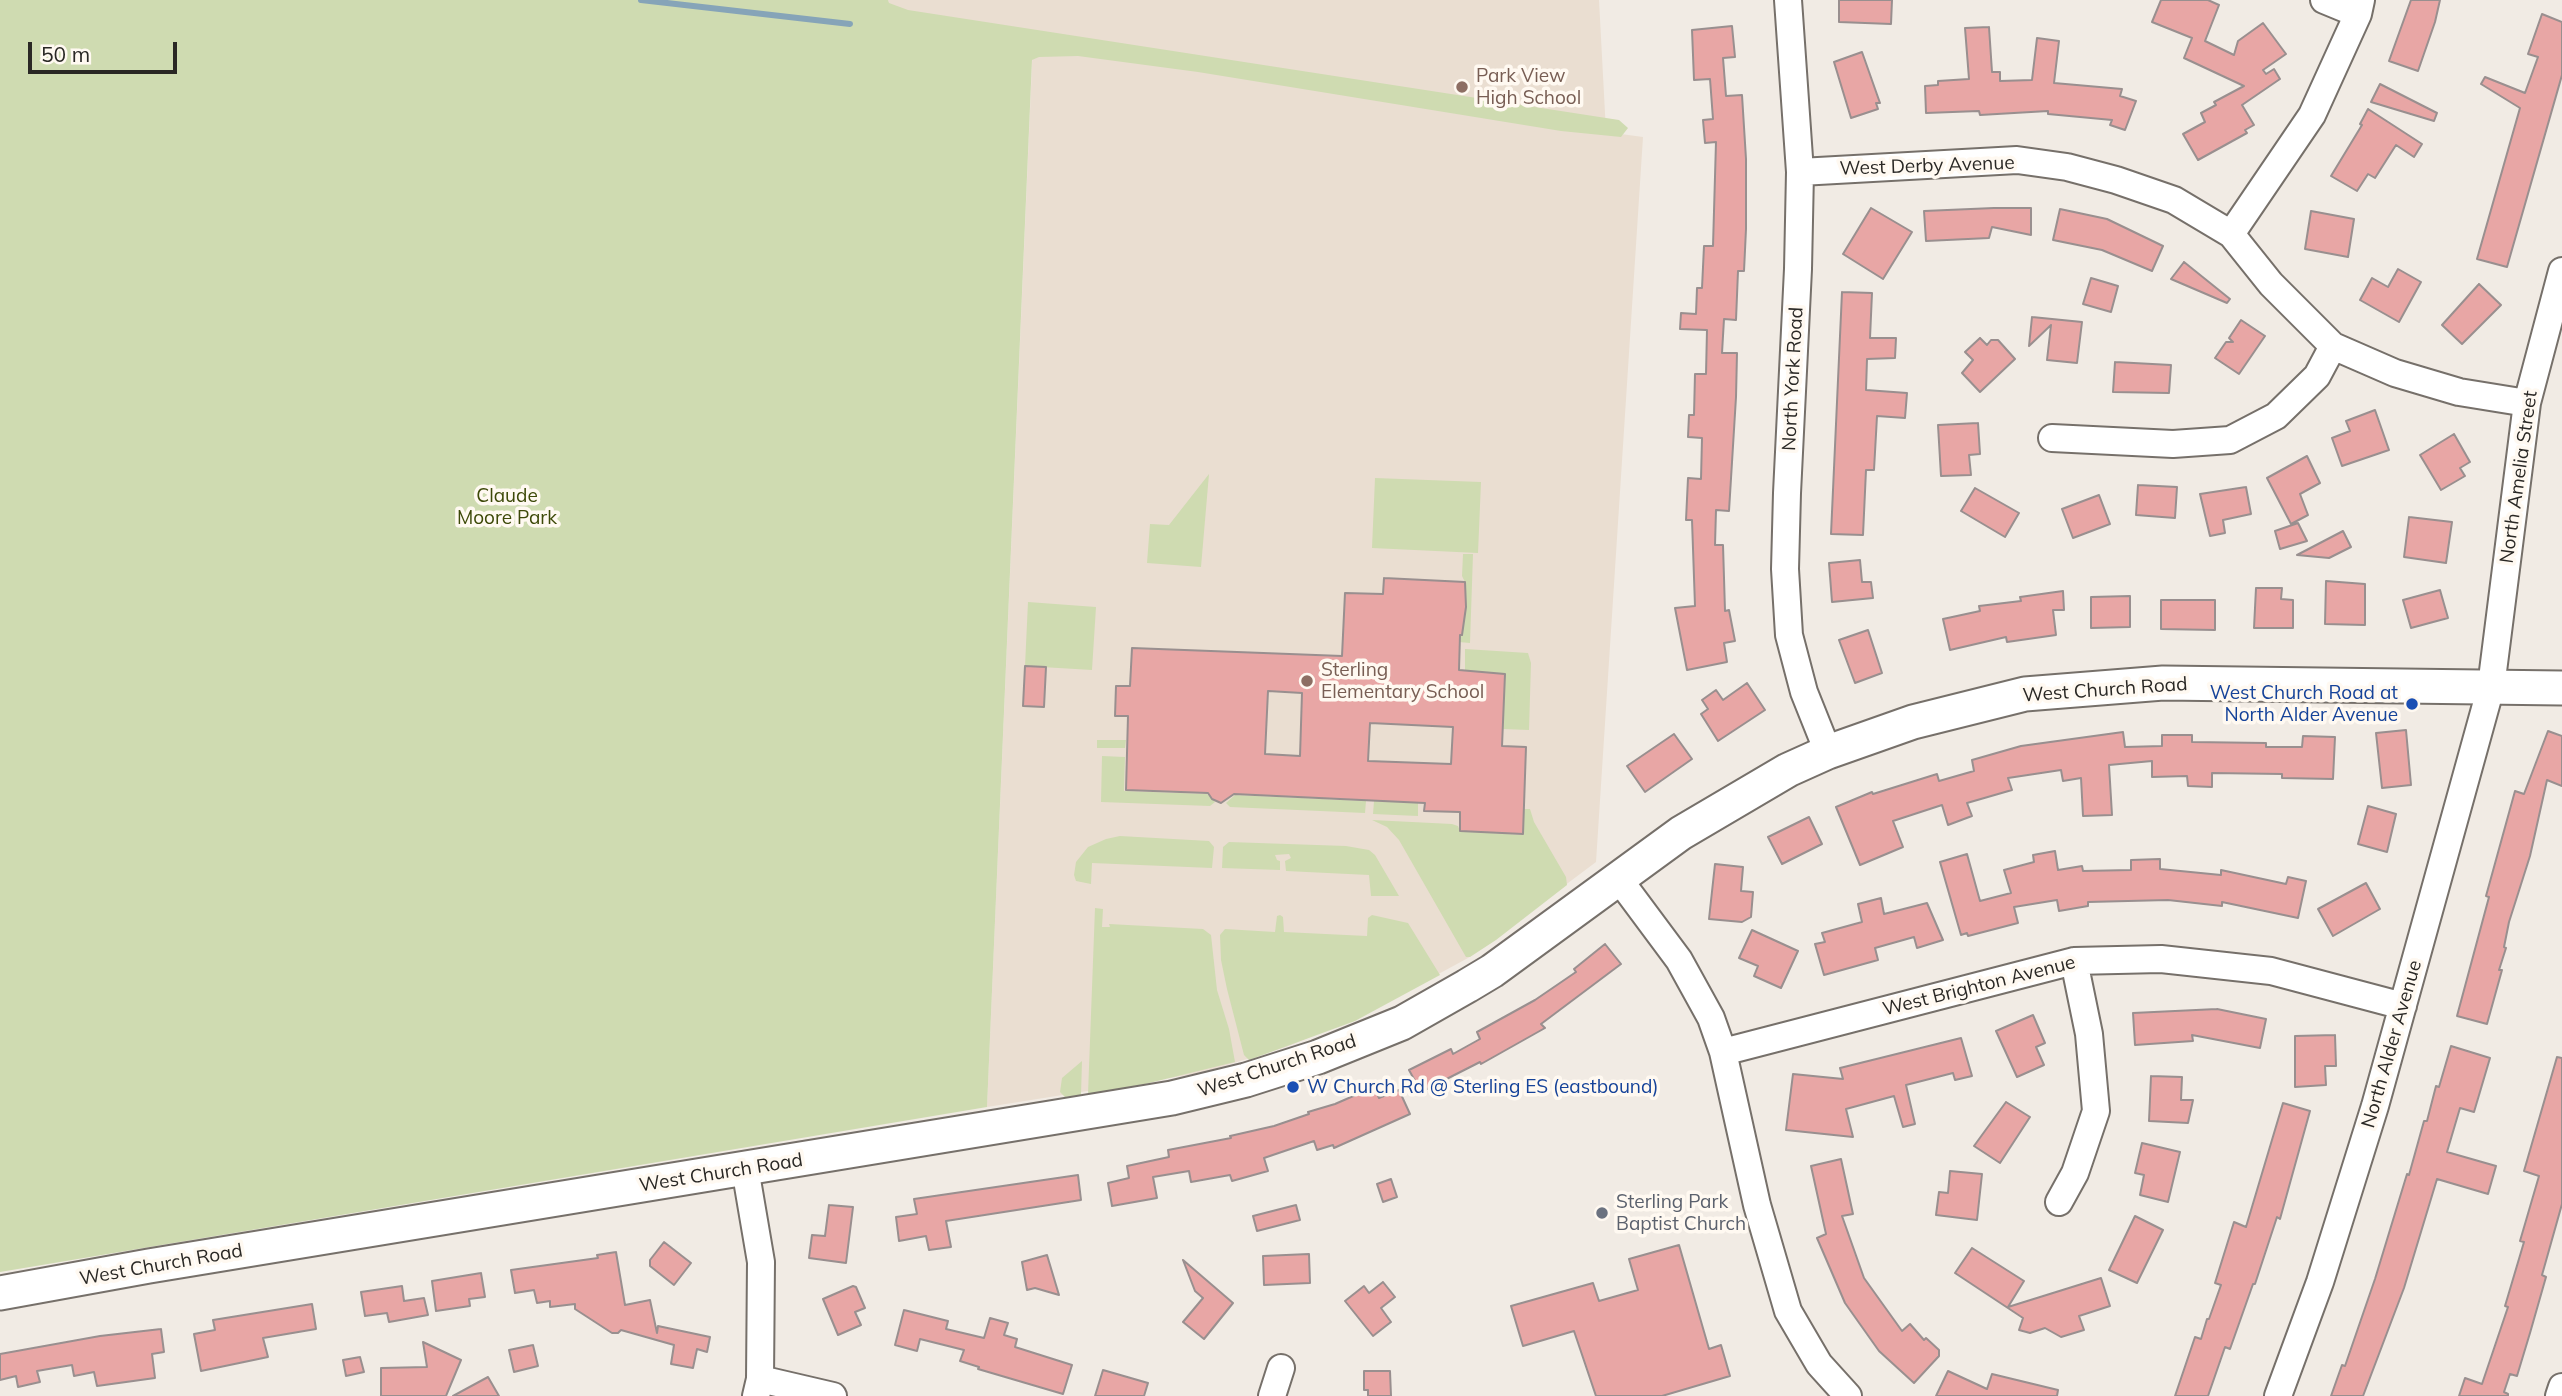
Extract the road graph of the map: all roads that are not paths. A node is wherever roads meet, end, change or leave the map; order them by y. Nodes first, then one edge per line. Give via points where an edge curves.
1 (1788, 0) edge
2 (2324, 0) edge
3 (2360, 7) edge
4 (1800, 172) junction
5 (2231, 234) junction
6 (2562, 271) edge
7 (2333, 346) junction
8 (2527, 404) junction
9 (2052, 438) dead end
10 (2491, 687) junction
11 (2562, 688) edge
12 (1828, 752) junction
13 (1618, 878) junction
14 (2074, 961) junction
15 (2403, 1006) junction
16 (1723, 1052) junction
17 (745, 1168) junction
18 (2059, 1202) dead end
19 (0, 1293) edge
20 (1281, 1368) dead end
21 (2562, 1387) edge
22 (758, 1388) edge
23 (833, 1396) edge
24 (1272, 1396) edge
25 (1848, 1396) edge
26 (2278, 1396) edge
27 (2559, 1396) edge

1 - 4 street, North York Road
2 - 3 street
3 - 5 street via 2312,115
4 - 5 street, West Derby Avenue via 2017,160 2067,167 2174,200
4 - 12 street, North York Road via 1787,493 1789,635 1804,692
5 - 7 street, West Derby Avenue via 2271,284
6 - 8 street, North Amelia Street
7 - 8 street, West Derby Avenue via 2459,393
7 - 9 street via 2317,376 2276,416 2230,440 2173,444
8 - 10 street, North Amelia Street
10 - 11 main road, West Church Road
10 - 12 main road, West Church Road via 2163,683 2025,694 1913,722
10 - 15 street, North Alder Avenue
12 - 13 main road, West Church Road via 1681,832
13 - 16 street via 1679,960 1711,1018
13 - 17 main road, West Church Road via 1475,981 1402,1023 1318,1057 1172,1098
14 - 15 street, West Brighton Avenue via 2161,959 2271,971
14 - 16 street, West Brighton Avenue
14 - 18 street via 2089,1034 2096,1111 2076,1173
15 - 26 street, North Alder Avenue via 2320,1282
16 - 25 street via 1757,1205 1788,1311 1819,1364
17 - 19 main road, West Church Road
17 - 22 street via 761,1262
20 - 24 street
21 - 27 street
22 - 23 street

